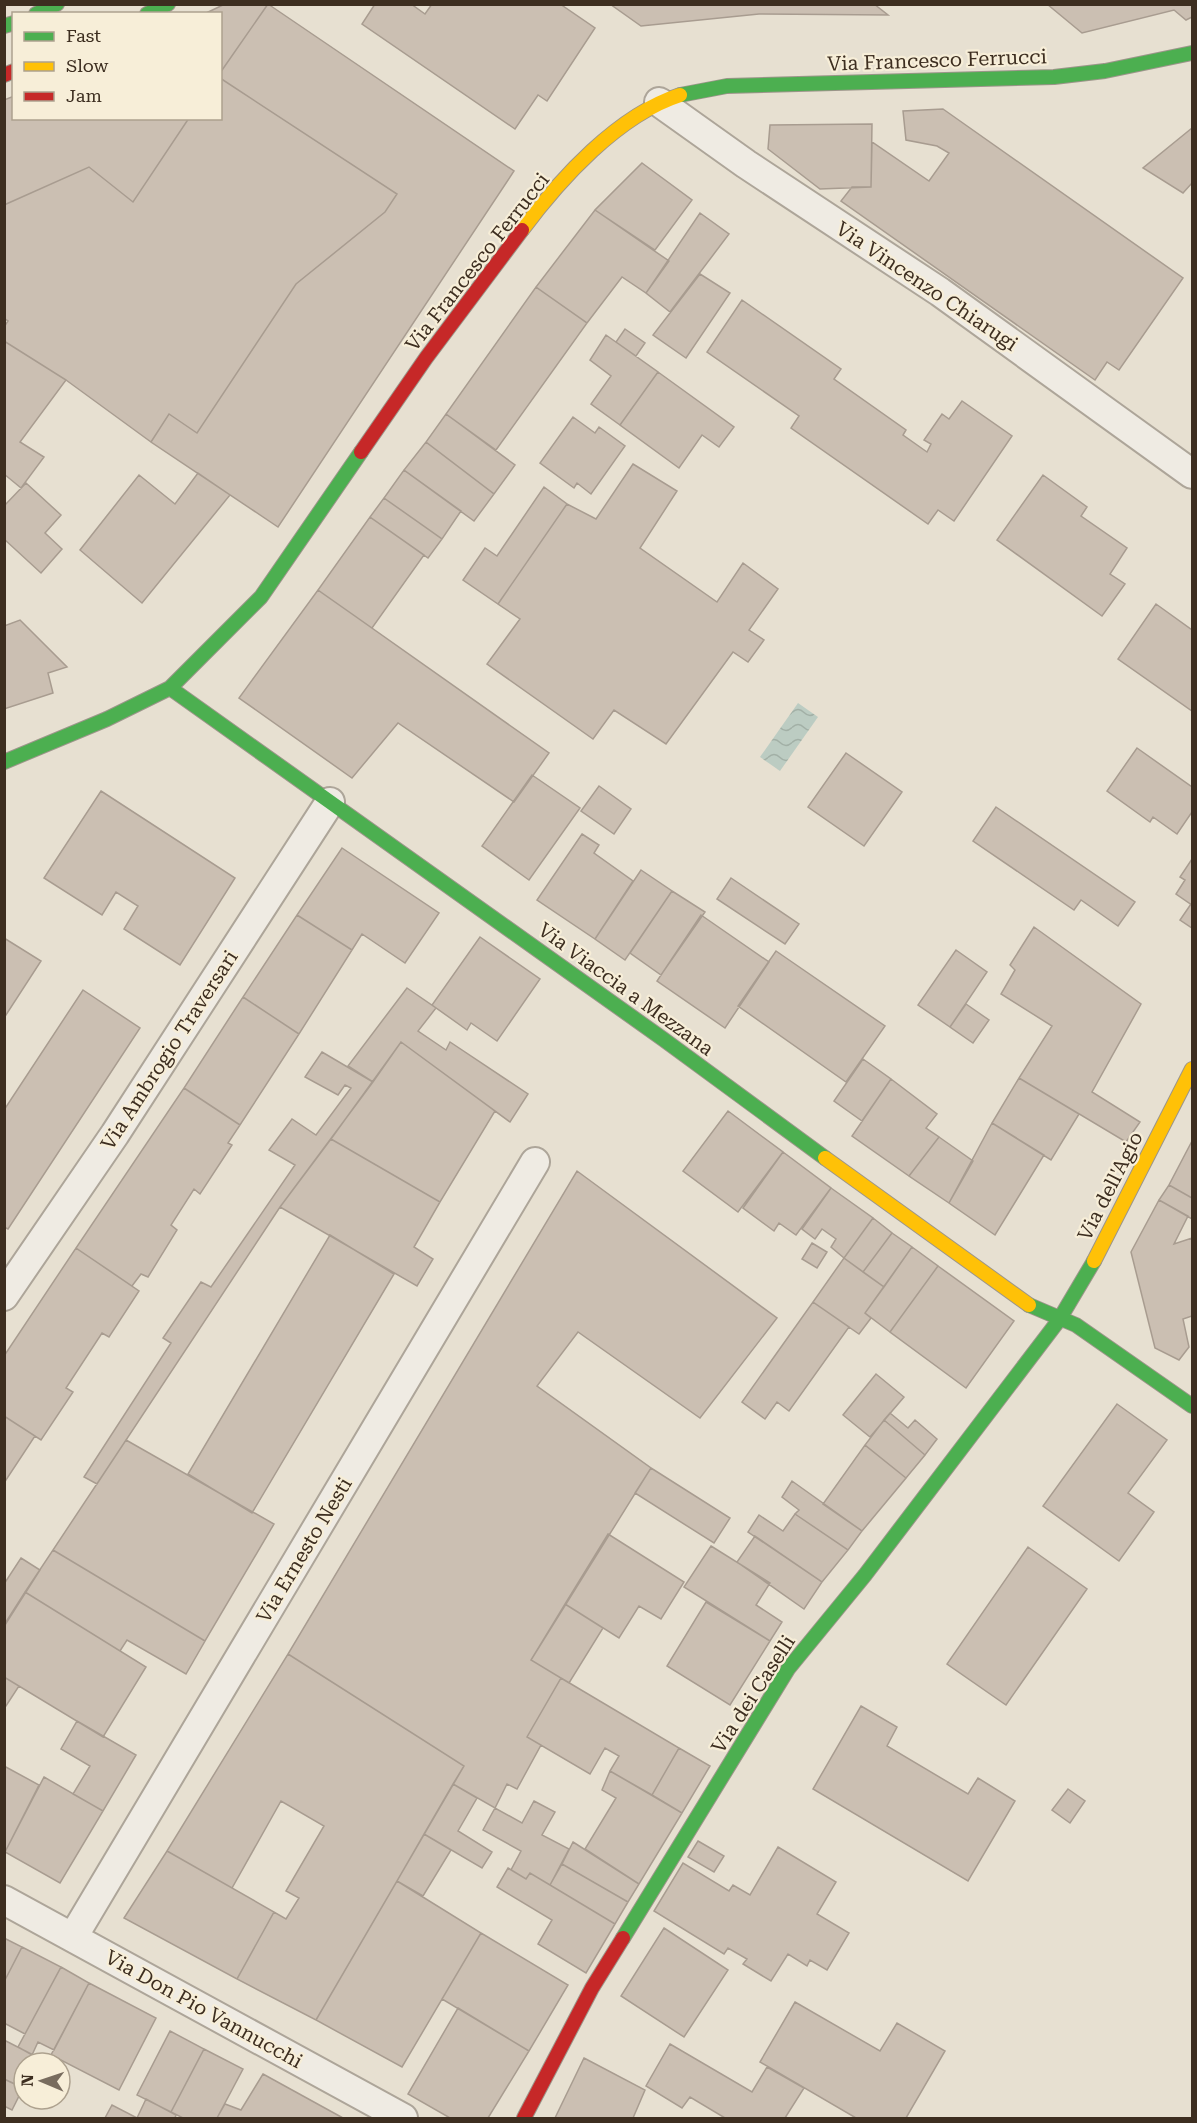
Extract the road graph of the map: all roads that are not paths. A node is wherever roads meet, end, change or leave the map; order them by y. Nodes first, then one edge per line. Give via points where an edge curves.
1 (57, 4) edge
2 (168, 4) edge
3 (40, 12) edge
4 (151, 12) edge
5 (1192, 53) edge
6 (659, 102) junction
7 (1192, 474) edge
8 (170, 687) junction
9 (4, 762) edge
10 (330, 802) junction
11 (1192, 1069) edge
12 (536, 1162) dead end
13 (4, 1296) edge
14 (1059, 1320) junction
15 (1192, 1406) edge
16 (4, 1900) edge
17 (72, 1937) junction
18 (403, 2118) edge
19 (524, 2118) edge

1 - 3 street
2 - 4 street
5 - 6 street, Via Francesco Ferrucci via 1054,77 727,86
6 - 7 street, Via Vincenzo Chiarugi via 940,292
6 - 8 street, Via Francesco Ferrucci via 602,141 531,218 426,358 261,597
8 - 9 street, Via Francesco Ferrucci via 107,719
8 - 10 street, Via Viaccia a Mezzana
10 - 13 street, Via Ambrogio Traversari via 115,1134
10 - 14 street, Via Viaccia a Mezzana via 663,1039 1023,1303
11 - 14 street, Via dell'Agio via 1101,1249
12 - 17 street, Via Ernesto Nesti
14 - 15 street, Via Viaccia a Mezzana via 1076,1325
14 - 19 street, Via dei Caselli via 788,1670 592,1988
16 - 17 street, Via Don Pio Vannucchi
17 - 18 street, Via Don Pio Vannucchi

